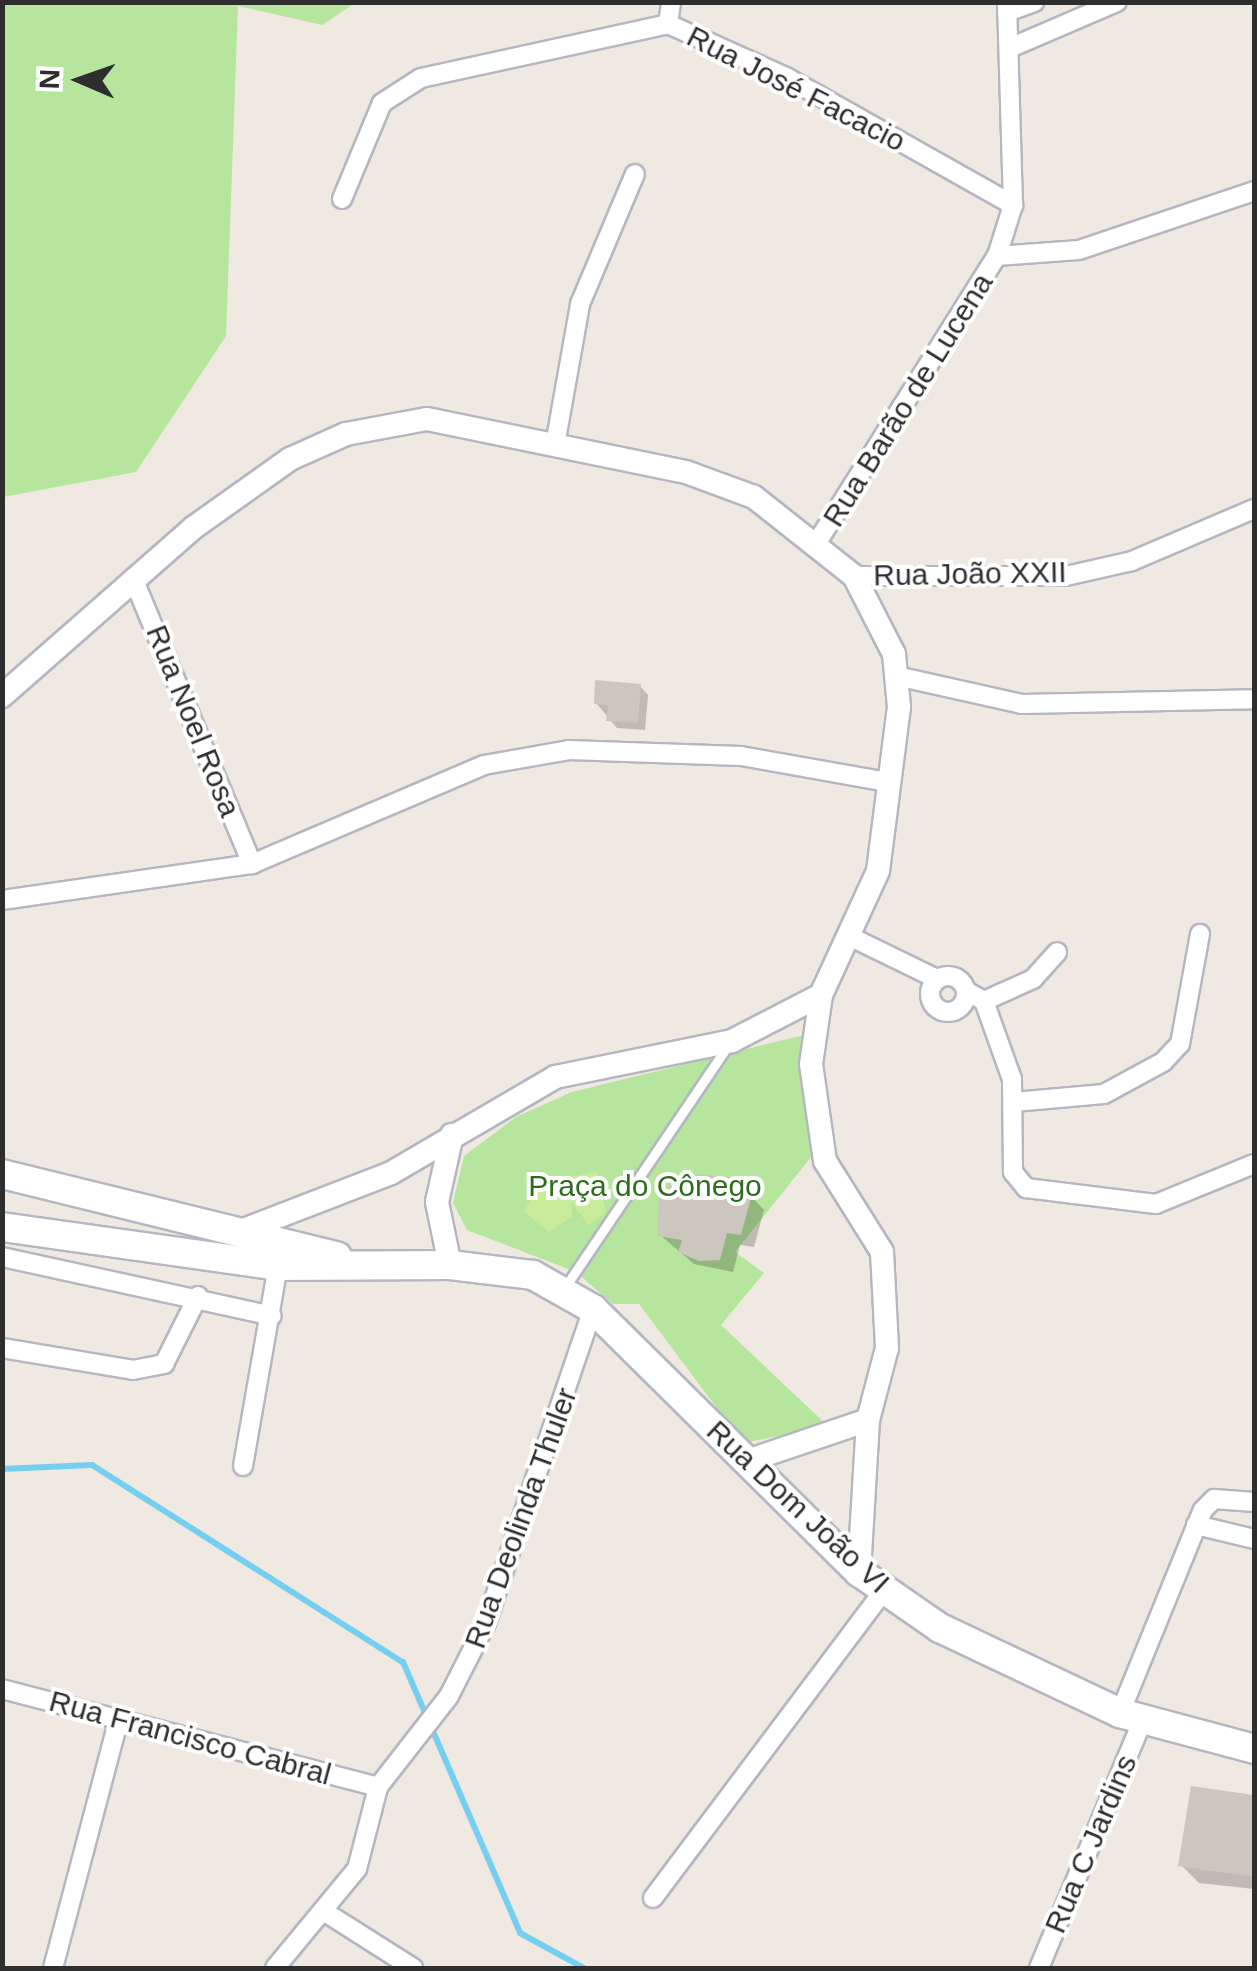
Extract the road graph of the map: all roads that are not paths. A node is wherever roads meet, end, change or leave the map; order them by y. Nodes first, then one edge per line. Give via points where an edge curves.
1 (671, 2) edge
2 (1034, 2) edge
3 (1117, 2) edge
4 (1007, 7) edge
5 (668, 24) junction
6 (1012, 48) junction
7 (635, 174) dead end
8 (1254, 191) edge
9 (342, 199) dead end
10 (1013, 205) junction
11 (997, 256) junction
12 (555, 445) junction
13 (1254, 509) edge
14 (816, 544) junction
15 (854, 576) junction
16 (134, 578) junction
17 (901, 677) junction
18 (2, 696) edge
19 (1254, 699) edge
20 (886, 782) junction
21 (252, 864) junction
22 (2, 900) edge
23 (1200, 934) dead end
24 (853, 938) junction
25 (1057, 952) dead end
26 (937, 978) junction
27 (966, 991) junction
28 (821, 995) junction
29 (984, 1001) junction
30 (732, 1041) junction
31 (1014, 1102) junction
32 (452, 1134) junction
33 (1254, 1164) edge
34 (2, 1174) edge
35 (2, 1227) edge
36 (246, 1229) junction
37 (2, 1257) edge
38 (362, 1264) junction
39 (450, 1265) junction
40 (278, 1266) junction
41 (564, 1289) junction
42 (198, 1296) junction
43 (593, 1309) junction
44 (272, 1316) junction
45 (2, 1348) edge
46 (868, 1420) junction
47 (747, 1461) junction
48 (243, 1466) dead end
49 (1254, 1502) edge
50 (1196, 1525) junction
51 (1254, 1540) edge
52 (859, 1572) junction
53 (884, 1590) junction
54 (2, 1689) edge
55 (1132, 1716) junction
56 (118, 1719) junction
57 (1254, 1749) edge
58 (378, 1787) junction
59 (653, 1898) dead end
60 (328, 1914) junction
61 (53, 1968) edge
62 (275, 1968) edge
63 (413, 1968) edge
64 (1039, 1968) edge

1 - 5 street
2 - 4 street
3 - 6 street
4 - 6 street, Rua Barão de Lucena
5 - 9 street, Rua José Facacio via 420,78 382,104
5 - 10 street, Rua José Facacio via 786,77
6 - 10 street, Rua Barão de Lucena
7 - 12 street via 580,304
8 - 11 street via 1079,250
10 - 11 street, Rua Barão de Lucena
11 - 14 street, Rua Barão de Lucena
12 - 14 street via 754,497
12 - 16 street via 468,421 346,434 222,505
13 - 15 street, Rua João XXII via 1132,562 1066,576
14 - 15 street, Rua Barão de Lucena
15 - 17 street, Rua Barão de Lucena
16 - 18 street
16 - 21 street, Rua Noel Rosa
17 - 19 street via 1022,704
17 - 20 street
20 - 21 street via 741,756 569,750 484,765
20 - 24 street via 878,871
21 - 22 street
23 - 31 street via 1184,1027 1163,1062 1104,1094
24 - 26 street
24 - 28 street
25 - 29 street via 1033,979
26 - 27 street via 960,980
26 - 27 street via 930,990 940,1011 964,1004
27 - 29 street
28 - 30 street
28 - 46 street via 811,1064 824,1161 882,1252 888,1280 886,1348
29 - 31 street
30 - 32 street via 555,1077
30 - 41 lane
31 - 33 street via 1013,1172 1026,1188 1156,1204
32 - 36 street via 391,1173
32 - 39 street via 437,1202
34 - 36 main road
35 - 40 main road
36 - 38 main road
37 - 42 street
38 - 39 main road, Rua Dom João VI
38 - 40 main road
39 - 41 main road, Rua Dom João VI via 534,1275
40 - 44 street
41 - 43 main road, Rua Dom João VI
42 - 44 street
42 - 45 street via 164,1364 133,1370
43 - 47 main road, Rua Dom João VI
43 - 58 street, Rua Deolinda Thuler via 486,1624 449,1696
44 - 48 street
46 - 47 street
46 - 52 street
47 - 52 main road, Rua Dom João VI
49 - 50 street via 1214,1499
50 - 51 street
50 - 55 street, Rua C Jardins
52 - 53 main road, Rua Dom João VI
53 - 55 main road, Rua Dom João VI via 985,1653
53 - 59 street
54 - 56 street, Rua Francisco Cabral
55 - 57 main road, Rua Dom João VI
55 - 64 street, Rua C Jardins
56 - 58 street, Rua Francisco Cabral
56 - 61 street
58 - 60 street, Rua Deolinda Thuler via 357,1869
60 - 62 street, Rua Deolinda Thuler
60 - 63 street

